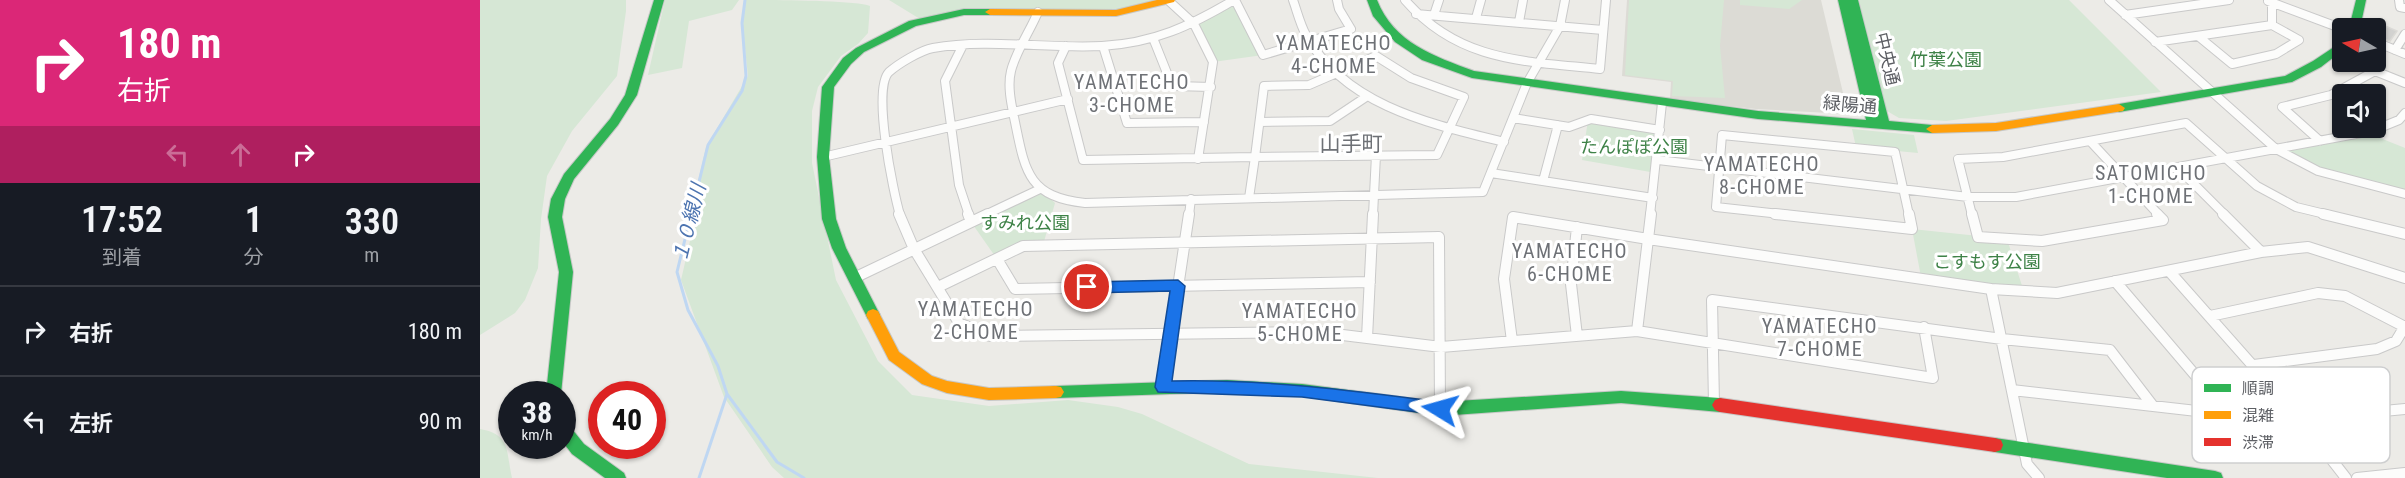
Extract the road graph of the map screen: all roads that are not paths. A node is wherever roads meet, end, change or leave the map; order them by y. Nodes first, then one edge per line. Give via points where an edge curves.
1 (659, 0) edge
2 (1170, 0) edge
3 (1235, 0) edge
4 (1293, 0) edge
5 (1337, 0) edge
6 (1372, 0) edge
7 (1405, 0) edge
8 (1439, 0) edge
9 (1481, 0) edge
10 (1523, 0) edge
11 (1565, 0) edge
12 (1606, 0) edge
13 (1844, 0) edge
14 (1853, 0) edge
15 (2109, 0) edge
16 (2229, 0) edge
17 (2270, 0) edge
18 (2361, 0) edge
19 (2399, 0) edge
20 (2405, 8) edge
21 (1038, 12) junction
22 (1416, 14) junction
23 (1434, 15) junction
24 (2125, 15) junction
25 (1476, 18) junction
26 (2356, 18) edge
27 (1519, 22) junction
28 (1194, 24) junction
29 (2272, 25) junction
30 (2332, 25) edge
31 (1560, 26) junction
32 (1603, 30) junction
33 (2405, 34) edge
34 (2198, 36) junction
35 (1154, 38) junction
36 (2155, 42) junction
37 (1310, 43) junction
38 (963, 45) junction
39 (1023, 45) junction
40 (1066, 46) junction
41 (1103, 46) junction
42 (2386, 46) edge
43 (2395, 50) junction
44 (2405, 54) edge
45 (2332, 56) edge
46 (1539, 62) junction
47 (1336, 72) junction
48 (1527, 83) junction
49 (2405, 83) edge
50 (1211, 87) junction
51 (2211, 92) junction
52 (1366, 97) junction
53 (1068, 99) junction
54 (1662, 103) junction
55 (1014, 113) junction
56 (2405, 113) edge
57 (1513, 118) junction
58 (1204, 122) junction
59 (1260, 122) junction
60 (1558, 124) junction
61 (1879, 126) junction
62 (951, 127) junction
63 (1450, 128) junction
64 (1660, 130) junction
65 (2090, 141) junction
66 (2320, 141) junction
67 (886, 142) junction
68 (1504, 142) junction
69 (2276, 149) junction
70 (1376, 155) junction
71 (823, 157) junction
72 (1255, 158) junction
73 (2226, 158) junction
74 (1198, 159) junction
75 (1658, 160) junction
76 (2177, 167) junction
77 (1719, 169) junction
78 (1491, 173) junction
79 (2124, 177) junction
80 (1543, 180) junction
81 (1040, 189) junction
82 (1903, 190) junction
83 (2405, 194) edge
84 (1374, 196) junction
85 (1968, 197) junction
86 (1249, 198) junction
87 (1653, 198) junction
88 (1191, 199) junction
89 (971, 222) junction
90 (1577, 227) junction
91 (2405, 234) edge
92 (1372, 237) junction
93 (1648, 239) junction
94 (1184, 242) junction
95 (914, 249) junction
96 (2261, 252) junction
97 (997, 259) junction
98 (2169, 271) junction
99 (855, 278) junction
100 (2405, 278) edge
101 (2115, 281) junction
102 (1370, 282) junction
103 (1178, 286) junction
104 (938, 287) junction
105 (1991, 289) junction
106 (2210, 316) junction
107 (1924, 327) junction
108 (2405, 327) edge
109 (1637, 331) junction
110 (1170, 334) junction
111 (1577, 336) junction
112 (1367, 338) junction
113 (2002, 339) junction
114 (1512, 341) junction
115 (1713, 344) junction
116 (1441, 347) junction
117 (2254, 365) joint
118 (2192, 371) edge
119 (554, 381) edge
120 (1163, 387) junction
121 (2012, 390) junction
122 (1714, 404) junction
123 (2153, 406) junction
124 (1440, 409) junction
125 (2405, 409) edge
126 (2390, 410) edge
127 (2192, 411) edge
128 (576, 446) edge
129 (2025, 450) junction
130 (2334, 463) edge
131 (2405, 473) edge
132 (618, 478) edge
133 (2039, 478) edge
134 (2215, 478) edge
135 (2346, 478) edge
136 (2357, 478) edge

1 - 119 street via 631,95 558,199 555,217 566,272
2 - 21 street via 1116,13
2 - 28 street
3 - 28 street
3 - 37 street via 1263,55
4 - 37 street
5 - 37 street via 1351,29
6 - 48 street, 緑陽通 via 1392,35 1417,53 1472,74
7 - 22 street
8 - 23 street
9 - 25 street
10 - 27 street
11 - 31 street
12 - 32 street
13 - 61 street, 中央通
14 - 61 street, 中央通
15 - 24 street
16 - 24 street
17 - 29 street
17 - 30 street
18 - 26 street
19 - 20 street via 2400,7
21 - 39 street
21 - 71 street via 939,16 913,23 860,50 828,87
22 - 23 street
22 - 46 street via 1432,30 1462,46
23 - 25 street
24 - 36 street
25 - 27 street
27 - 31 street
28 - 35 street
28 - 50 street via 1214,62
29 - 34 street
29 - 34 street via 2299,39 2290,48 2232,64
31 - 32 street
31 - 46 street
32 - 46 street via 1599,69
33 - 43 street
34 - 36 street
35 - 41 street
35 - 50 street via 1175,87
36 - 51 street
37 - 47 street
38 - 39 street
38 - 62 street via 945,81
38 - 67 street via 930,48 888,73 882,88
39 - 40 street
39 - 55 street via 1011,72
40 - 41 street
40 - 53 street via 1058,63
41 - 58 street via 1127,123
42 - 43 street
43 - 44 street
45 - 51 street, 緑陽通 via 2288,79
46 - 48 street
47 - 52 street
47 - 59 street via 1309,85 1263,86
47 - 63 street via 1376,56 1411,78 1464,97
48 - 54 street, 緑陽通
48 - 57 street
49 - 66 street via 2375,71 2351,89 2282,107
50 - 58 street
51 - 61 street, 緑陽通 via 1996,127 1949,130
51 - 69 street
52 - 59 street via 1330,121
52 - 63 street
53 - 55 street
53 - 74 street via 1083,160
54 - 61 street, 緑陽通
54 - 64 street
55 - 62 street
55 - 81 street via 1024,166
56 - 66 street via 2399,120 2372,130
57 - 60 street
57 - 68 street
58 - 74 street
59 - 72 street
60 - 64 street via 1569,127 1591,119
60 - 80 street
62 - 67 street
62 - 89 street via 959,185
63 - 68 street
63 - 70 street via 1437,155
64 - 75 street
65 - 73 street via 2186,123
65 - 79 street
65 - 85 street via 2003,157 1958,159
66 - 69 street
67 - 71 street
67 - 95 street via 894,197
68 - 78 street
69 - 73 street
69 - 83 street via 2318,171
70 - 72 street
70 - 84 street
71 - 99 street via 829,219
72 - 74 street
72 - 86 street
73 - 76 street
73 - 91 street via 2257,186 2296,207
75 - 77 street
75 - 87 street
76 - 79 street
76 - 96 street
77 - 82 street
77 - 82 street via 1722,135 1895,152
77 - 82 street via 1716,207 1912,229
78 - 80 street
78 - 84 street via 1483,192 1477,194
79 - 85 street via 2016,197
79 - 85 street via 2163,220 2042,241 1978,237
80 - 87 street
81 - 88 street via 1056,198 1078,202
81 - 89 street
82 - 85 street
84 - 86 street
84 - 92 street
86 - 88 street
87 - 93 street
88 - 94 street
89 - 95 street
90 - 93 street
90 - 111 street via 1571,284
90 - 114 street via 1513,217 1504,279
92 - 94 street
92 - 102 street
92 - 116 street via 1439,237
93 - 105 street
93 - 109 street
94 - 97 street via 1023,246
94 - 103 street
95 - 99 street
95 - 104 street
96 - 98 street
96 - 100 street via 2308,247
97 - 103 street via 1015,289
97 - 104 street
98 - 101 street
98 - 106 street
99 - 120 street via 894,356 927,380 989,394
101 - 105 street via 2057,293
101 - 118 street
102 - 103 street
102 - 112 street
103 - 110 street
104 - 110 street via 959,323 990,336
105 - 113 street
106 - 108 street via 2318,293 2345,296
106 - 117 street
107 - 113 street
107 - 115 street via 1712,300
107 - 115 street via 1933,378
108 - 117 street via 2396,340 2378,349
109 - 111 street
109 - 115 street
110 - 112 street via 1318,332
110 - 120 street
111 - 114 street
112 - 116 street
113 - 121 street
113 - 123 street via 2110,350
114 - 116 street
115 - 122 street
116 - 124 street
120 - 124 street via 1302,390
121 - 123 street
121 - 129 street
122 - 124 street via 1621,397
122 - 129 street
123 - 127 street
125 - 126 street
128 - 132 street
129 - 133 street via 2027,464
129 - 134 street
130 - 135 street
131 - 136 street

